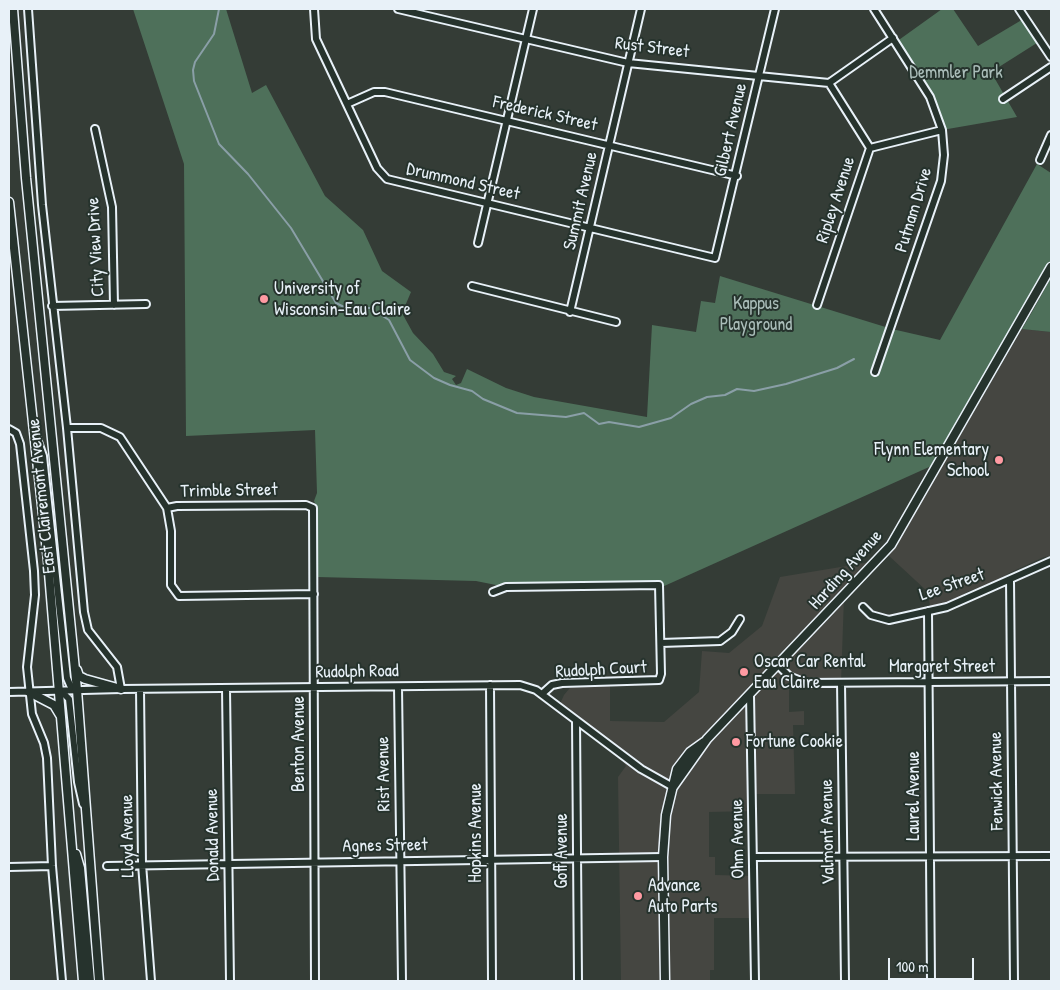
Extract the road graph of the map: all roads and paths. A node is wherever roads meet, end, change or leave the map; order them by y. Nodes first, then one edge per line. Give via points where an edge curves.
1 (13, 9) edge
2 (28, 9) edge
3 (314, 9) edge
4 (398, 9) edge
5 (533, 9) edge
6 (641, 9) edge
7 (775, 9) edge
8 (874, 9) edge
9 (1019, 9) edge
10 (432, 13) edge
11 (527, 38) junction
12 (894, 38) junction
13 (1051, 57) edge
14 (628, 63) junction
15 (1051, 67) edge
16 (760, 75) junction
17 (829, 83) junction
18 (1004, 99) dead end
19 (347, 104) junction
20 (507, 121) junction
21 (95, 128) dead end
22 (942, 130) junction
23 (1051, 135) edge
24 (609, 145) junction
25 (870, 148) junction
26 (1040, 160) dead end
27 (736, 176) junction
28 (9, 202) edge
29 (487, 203) junction
30 (590, 227) junction
31 (478, 243) dead end
32 (715, 258) joint
33 (1051, 267) edge
34 (472, 286) dead end
35 (114, 304) junction
36 (146, 304) dead end
37 (817, 305) dead end
38 (52, 306) junction
39 (570, 312) junction
40 (616, 322) dead end
41 (875, 372) dead end
42 (67, 428) junction
43 (11, 430) edge
44 (34, 432) junction
45 (312, 506) joint
46 (167, 508) junction
47 (1051, 561) edge
48 (1010, 580) junction
49 (493, 592) dead end
50 (314, 594) junction
51 (863, 607) dead end
52 (928, 611) junction
53 (740, 619) dead end
54 (661, 643) junction
55 (74, 659) junction
56 (779, 666) junction
57 (1011, 681) junction
58 (1051, 681) edge
59 (928, 682) junction
60 (841, 683) junction
61 (490, 685) junction
62 (398, 687) junction
63 (314, 688) junction
64 (121, 689) junction
65 (140, 689) junction
66 (226, 689) junction
67 (77, 690) junction
68 (60, 691) junction
69 (9, 692) edge
70 (29, 692) junction
71 (542, 694) junction
72 (750, 695) junction
73 (576, 720) junction
74 (62, 724) junction
75 (673, 786) junction
76 (86, 817) junction
77 (72, 843) junction
78 (929, 856) junction
79 (1051, 856) edge
80 (663, 857) junction
81 (754, 857) junction
82 (843, 857) junction
83 (1013, 857) junction
84 (576, 858) junction
85 (492, 859) junction
86 (400, 861) junction
87 (314, 863) junction
88 (142, 864) junction
89 (228, 864) junction
90 (52, 866) junction
91 (107, 866) dead end
92 (9, 867) edge
93 (62, 981) edge
94 (82, 981) edge
95 (90, 981) edge
96 (99, 981) edge
97 (151, 981) edge
98 (230, 981) edge
99 (315, 981) edge
100 (402, 981) edge
101 (492, 981) edge
102 (578, 981) edge
103 (665, 981) edge
104 (755, 981) edge
105 (845, 981) edge
106 (931, 981) edge
107 (1014, 981) edge

1 - 55 main road, East Clairemont Avenue via 26,178
2 - 38 street
3 - 19 street, Drummond Street via 316,40
4 - 10 street, Rust Street
5 - 11 street
6 - 14 street, Summit Avenue
7 - 16 street, Gilbert Avenue
8 - 12 street, Putnam Drive
9 - 13 street
10 - 11 street, Rust Street
11 - 14 street, Rust Street
11 - 20 street
12 - 17 street
12 - 22 street, Putnam Drive via 930,96
14 - 16 street, Rust Street
14 - 24 street, Summit Avenue
15 - 18 street
16 - 17 street, Rust Street
16 - 27 street, Gilbert Avenue
17 - 25 street, Ripley Avenue
19 - 20 street, Frederick Street via 374,92 385,92
19 - 29 street, Drummond Street via 377,168 387,179
20 - 24 street, Frederick Street
20 - 29 street
21 - 35 street, City View Drive via 112,207
22 - 25 street
22 - 41 street, Putnam Drive via 941,181
23 - 26 street
24 - 27 street, Frederick Street
24 - 30 street, Summit Avenue
25 - 37 street, Ripley Avenue
27 - 32 street, Gilbert Avenue
28 - 44 main road, East Clairemont Avenue
29 - 30 street, Drummond Street
29 - 31 street
30 - 32 street, Drummond Street
30 - 39 street, Summit Avenue
33 - 56 main road, Harding Avenue via 891,545
34 - 39 street
35 - 36 street
35 - 38 street
38 - 42 street
39 - 40 street
42 - 46 street, Trimble Street via 101,428 120,437
42 - 64 street via 85,620 92,636 117,667
43 - 70 street via 20,444 35,582 27,655
44 - 67 street via 43,456 67,678
44 - 68 main road, East Clairemont Avenue
45 - 46 street, Trimble Street
45 - 50 street, Benton Avenue
46 - 50 street via 171,532 171,585 175,593 183,596
47 - 48 street, Lee Street
48 - 52 street, Lee Street via 962,601
48 - 57 street, Fenwick Avenue
49 - 54 street, Rudolph Court via 506,588 659,585
50 - 63 street, Benton Avenue
51 - 52 street, Lee Street via 871,615 889,620
52 - 59 street, Laurel Avenue
53 - 54 street via 732,632 720,641
54 - 71 street, Rudolph Court via 660,680 562,683
55 - 64 main road via 79,676
55 - 67 main road, East Clairemont Avenue
56 - 60 street, Margaret Street via 797,681
56 - 72 main road, Harding Avenue
57 - 58 street, Margaret Street
57 - 59 street, Margaret Street
57 - 83 street, Fenwick Avenue
59 - 60 street, Margaret Street
59 - 78 street, Laurel Avenue
60 - 82 street, Valmont Avenue
61 - 62 street, Rudolph Road
61 - 71 street, Rudolph Road via 520,685
61 - 85 street, Hopkins Avenue
62 - 63 street, Rudolph Road
62 - 86 street, Rist Avenue
63 - 66 street, Rudolph Road
63 - 87 street, Benton Avenue
64 - 65 street, Rudolph Road
64 - 67 street, Rudolph Road
65 - 66 street, Rudolph Road
65 - 88 street, Lloyd Avenue
66 - 89 street, Donald Avenue
67 - 68 street, Rudolph Road
67 - 76 main road, East Clairemont Avenue
68 - 70 street, Rudolph Road
68 - 74 main road, East Clairemont Avenue
68 - 76 street via 69,699 78,782
69 - 70 street, Rudolph Road
70 - 74 main road via 54,705
70 - 90 street via 32,714 47,758
71 - 73 street, Rudolph Road
72 - 75 main road, Harding Avenue via 707,739
72 - 81 street, Ohm Avenue
73 - 75 street, Rudolph Road via 648,774
73 - 84 street, Goff Avenue
74 - 77 main road, East Clairemont Avenue
75 - 80 main road via 666,816
76 - 96 main road, East Clairemont Avenue
77 - 94 main road, East Clairemont Avenue
77 - 95 main road via 80,868
78 - 82 street
78 - 83 street
78 - 106 street, Laurel Avenue
79 - 83 street
80 - 84 street, Agnes Street
80 - 103 main road
81 - 82 street
81 - 104 street, Ohm Avenue
82 - 105 street, Valmont Avenue
83 - 107 street, Fenwick Avenue
84 - 85 street, Agnes Street
84 - 102 street, Goff Avenue
85 - 86 street, Agnes Street
85 - 101 street, Hopkins Avenue
86 - 87 street, Agnes Street
86 - 100 street, Rist Avenue
87 - 89 street, Agnes Street
87 - 99 street, Benton Avenue
88 - 89 street, Agnes Street
88 - 91 street, Agnes Street
88 - 97 street, Lloyd Avenue
89 - 98 street, Donald Avenue
90 - 92 street
90 - 93 street

